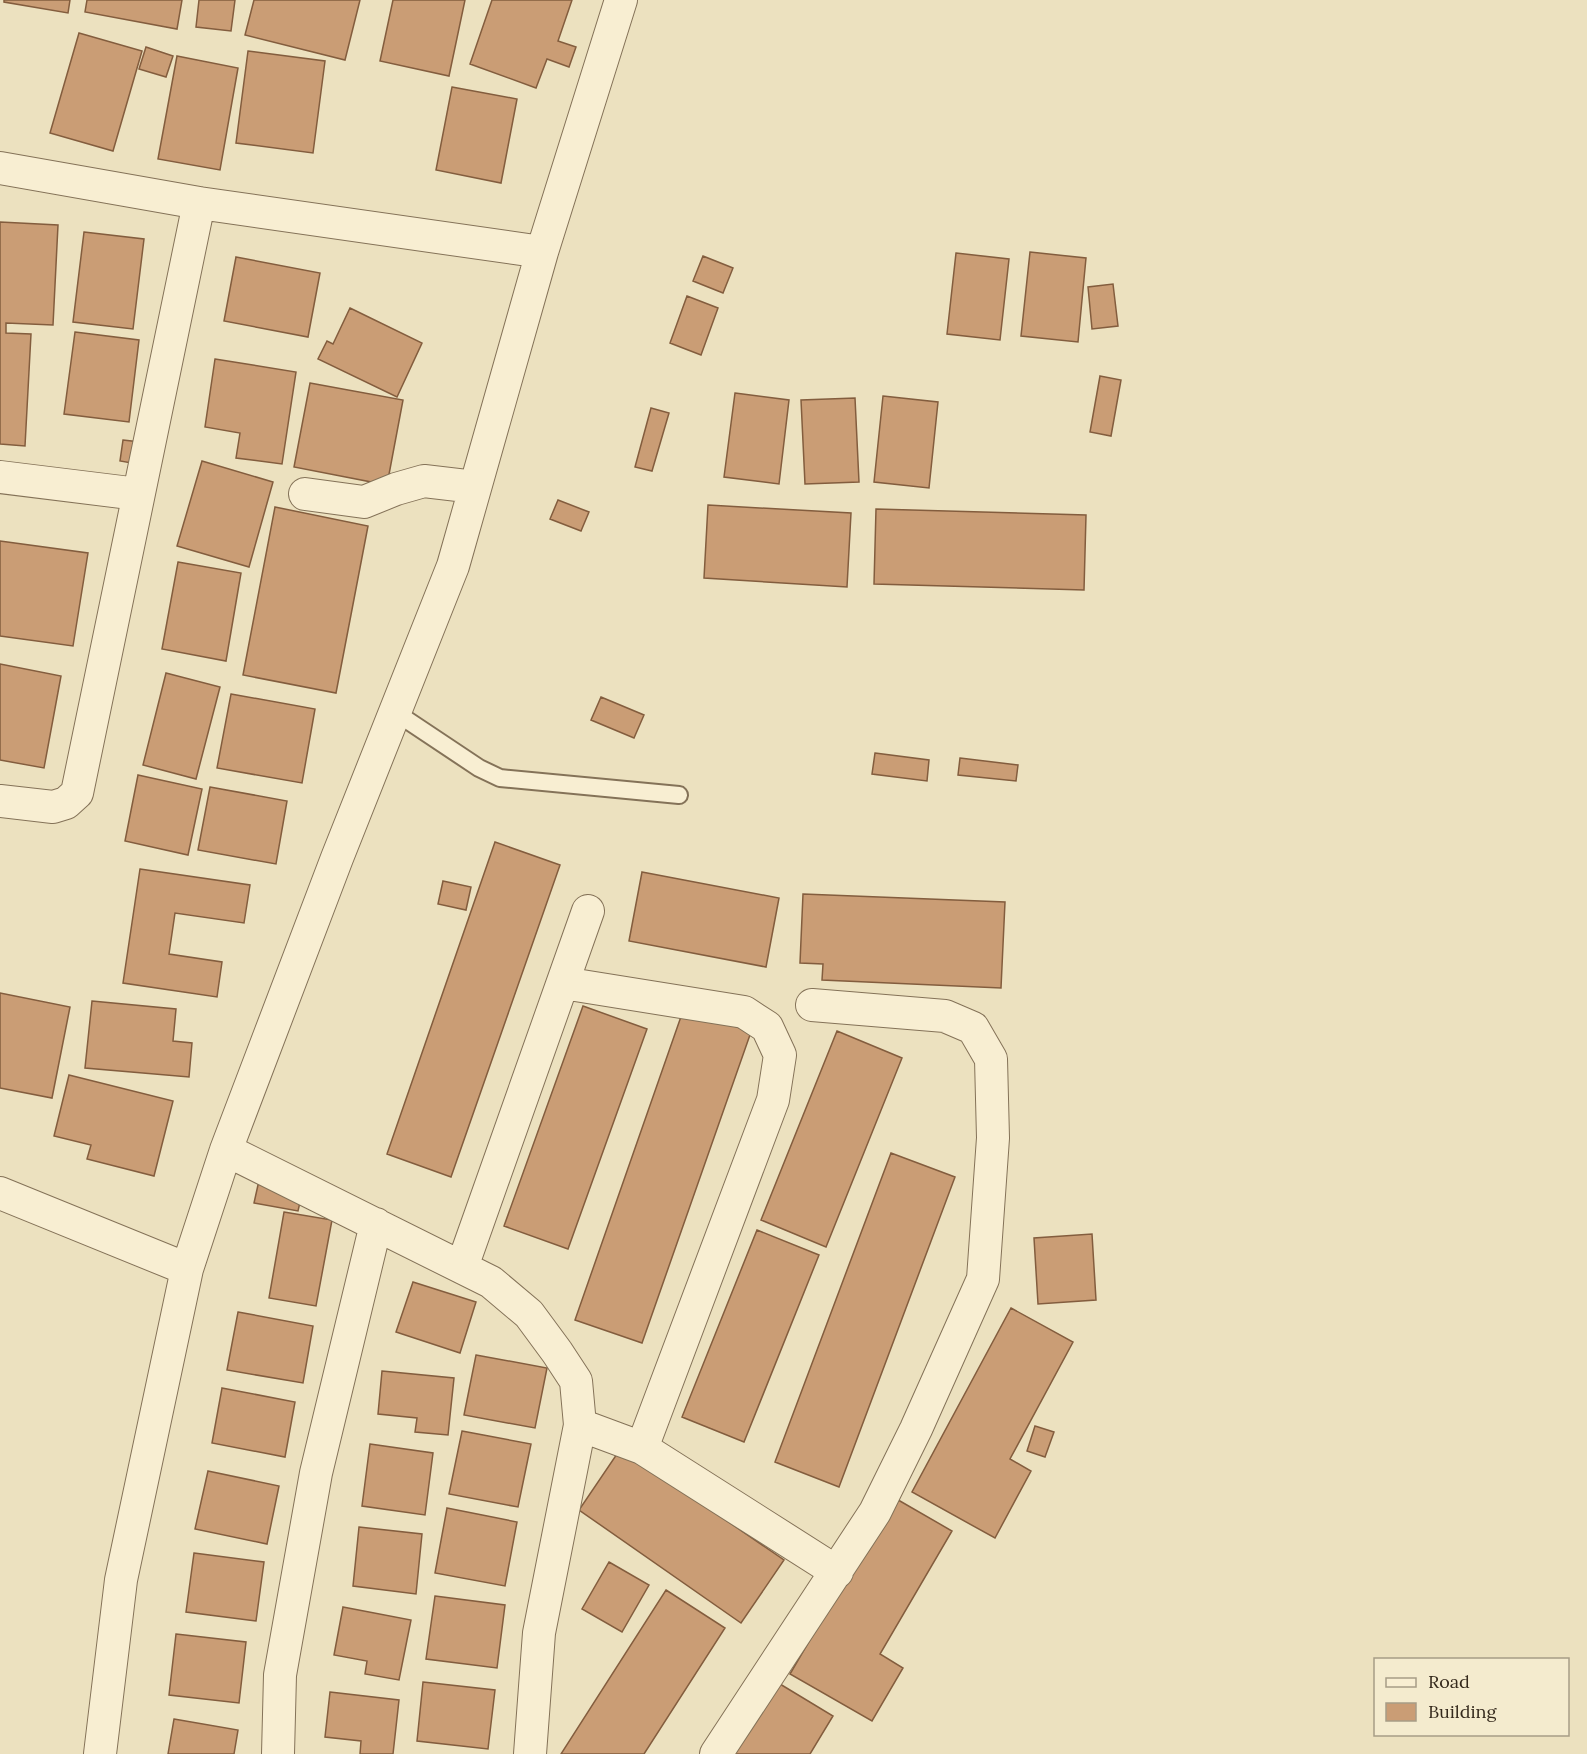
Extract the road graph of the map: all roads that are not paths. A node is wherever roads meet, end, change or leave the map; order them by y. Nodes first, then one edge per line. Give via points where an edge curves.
1 (621, 0) edge
2 (0, 168) edge
3 (199, 204) junction
4 (542, 252) junction
5 (0, 477) edge
6 (475, 488) junction
7 (138, 494) junction
8 (304, 494) dead end
9 (395, 712) junction
10 (679, 795) dead end
11 (0, 801) edge
12 (588, 911) dead end
13 (563, 983) junction
14 (812, 1005) dead end
15 (226, 1150) junction
16 (0, 1193) edge
17 (376, 1224) junction
18 (462, 1267) junction
19 (187, 1269) junction
20 (580, 1425) junction
21 (642, 1448) junction
22 (837, 1572) junction
23 (100, 1754) edge
24 (278, 1754) edge
25 (530, 1754) edge
26 (716, 1754) edge

1 - 4 street
2 - 3 street
3 - 4 street
3 - 7 street
4 - 6 street
5 - 7 street
6 - 8 street via 424,481 364,502
6 - 9 street via 453,566
7 - 11 street via 77,793 66,803 53,807
9 - 10 lane via 500,778
9 - 15 street
12 - 13 street
13 - 18 street
13 - 21 street via 744,1012 767,1027 780,1055 773,1100
14 - 22 street via 945,1016 974,1028 991,1059 993,1138 983,1279 911,1440 875,1512
15 - 17 street
15 - 19 street
16 - 19 street
17 - 18 street
17 - 24 street via 314,1484 280,1675
18 - 20 street via 490,1282 529,1314 576,1381
19 - 23 street via 121,1580
20 - 21 street
20 - 25 street via 539,1633
21 - 22 street
22 - 26 street

